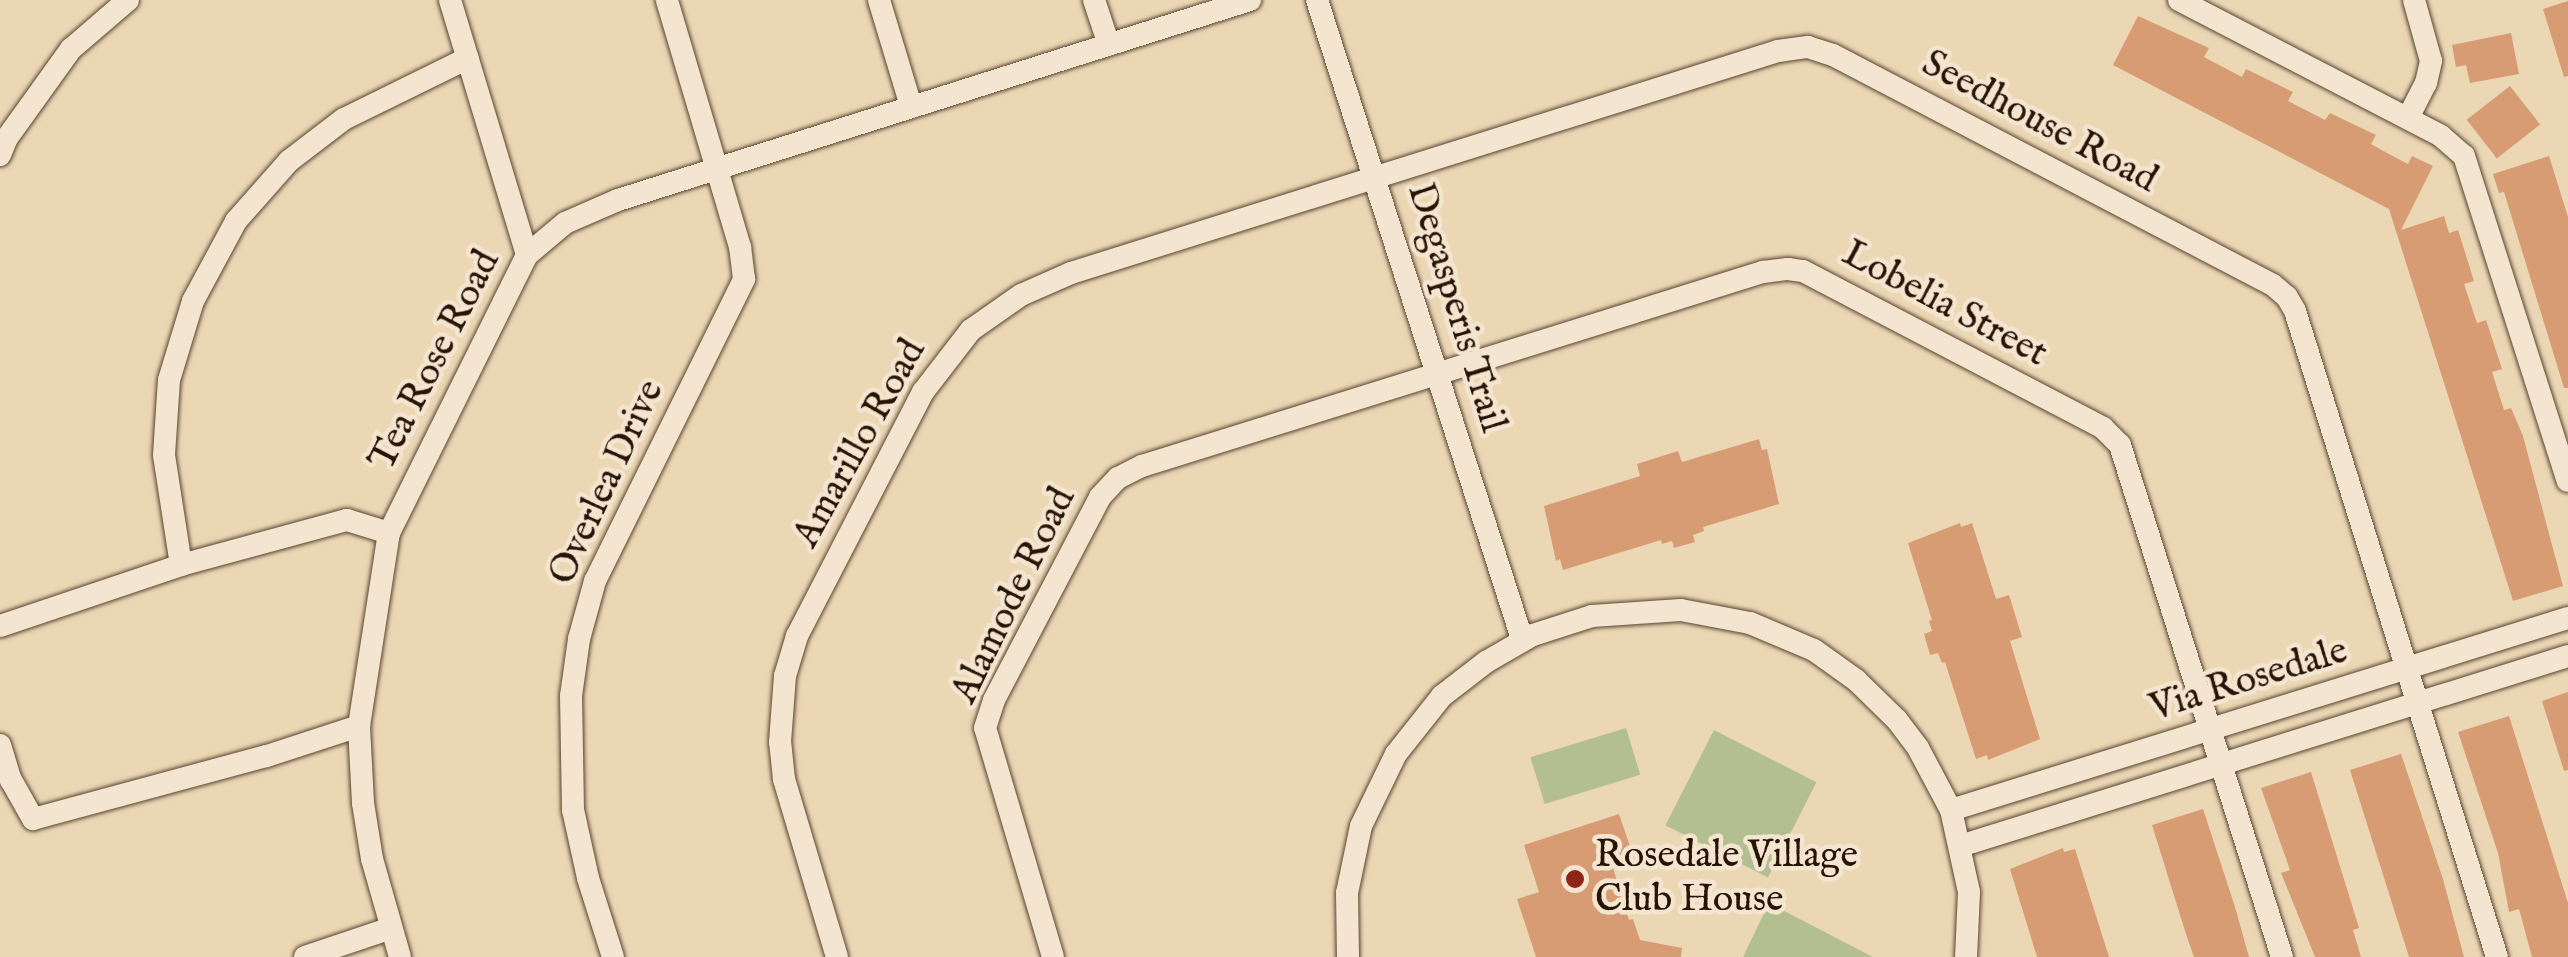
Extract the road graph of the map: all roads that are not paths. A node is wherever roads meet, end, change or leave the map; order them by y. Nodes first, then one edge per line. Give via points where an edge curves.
1 (128, 0) edge
2 (450, 0) edge
3 (668, 0) edge
4 (879, 0) edge
5 (1094, 0) edge
6 (1250, 0) edge
7 (1317, 0) edge
8 (2180, 0) edge
9 (2414, 0) edge
10 (1109, 45) junction
11 (468, 58) junction
12 (911, 106) junction
13 (2408, 118) junction
14 (0, 155) edge
15 (717, 167) junction
16 (1377, 178) junction
17 (527, 255) junction
18 (1438, 374) junction
19 (2568, 481) edge
20 (390, 533) junction
21 (182, 564) junction
22 (2568, 618) edge
23 (0, 626) edge
24 (1522, 639) junction
25 (2568, 656) edge
26 (2406, 669) junction
27 (2418, 704) junction
28 (359, 726) junction
29 (2212, 730) junction
30 (0, 745) edge
31 (2222, 765) junction
32 (1951, 810) junction
33 (1960, 846) junction
34 (391, 928) junction
35 (305, 957) edge
36 (400, 957) edge
37 (614, 957) edge
38 (838, 957) edge
39 (1052, 957) edge
40 (1348, 957) edge
41 (1966, 957) edge
42 (2282, 957) edge
43 (2497, 957) edge

1 - 14 street via 71,49
2 - 11 street
3 - 15 street, Overlea Drive
4 - 12 street
5 - 10 street
6 - 10 street, Tea Rose Road
7 - 16 street, Degasperis Trail
8 - 13 street
9 - 13 street via 2431,61
10 - 12 street, Tea Rose Road
11 - 17 street
11 - 21 street via 344,119 288,161 236,221 193,302 169,380 164,455
12 - 15 street, Tea Rose Road
13 - 19 street via 2455,145 2470,168
15 - 17 street, Tea Rose Road via 566,223
15 - 37 street, Overlea Drive via 744,279 595,581 571,696 574,810
16 - 18 street, Degasperis Trail
16 - 26 street, Seedhouse Road via 1778,51 1808,47 1833,55 2287,298
16 - 38 street, Amarillo Road via 1048,281 984,320 939,368 797,636 785,676 784,779
17 - 20 street, Tea Rose Road
18 - 24 street, Degasperis Trail
18 - 29 street, Lobelia Street via 1763,272 1803,271 2113,436 2126,457
18 - 39 street, Alamode Road via 1142,466 1100,497 985,728
20 - 21 street via 347,520
20 - 28 street, Tea Rose Road
21 - 23 street
22 - 26 street, Via Rosedale
24 - 32 street via 1592,616 1636,610 1716,614 1772,630 1814,650 1878,699 1918,748
24 - 40 street via 1442,696 1396,754 1361,826 1351,867
25 - 27 street, Via Rosedale
26 - 27 street, Seedhouse Road
26 - 29 street, Via Rosedale
27 - 31 street, Via Rosedale
27 - 43 street, Seedhouse Road
28 - 30 street via 33,818
28 - 34 street, Tea Rose Road via 363,802
29 - 31 street, Lobelia Street
29 - 32 street, Via Rosedale
31 - 33 street, Via Rosedale
31 - 42 street, Lobelia Street
32 - 33 street
33 - 41 street via 1969,892
34 - 35 street
34 - 36 street, Tea Rose Road

